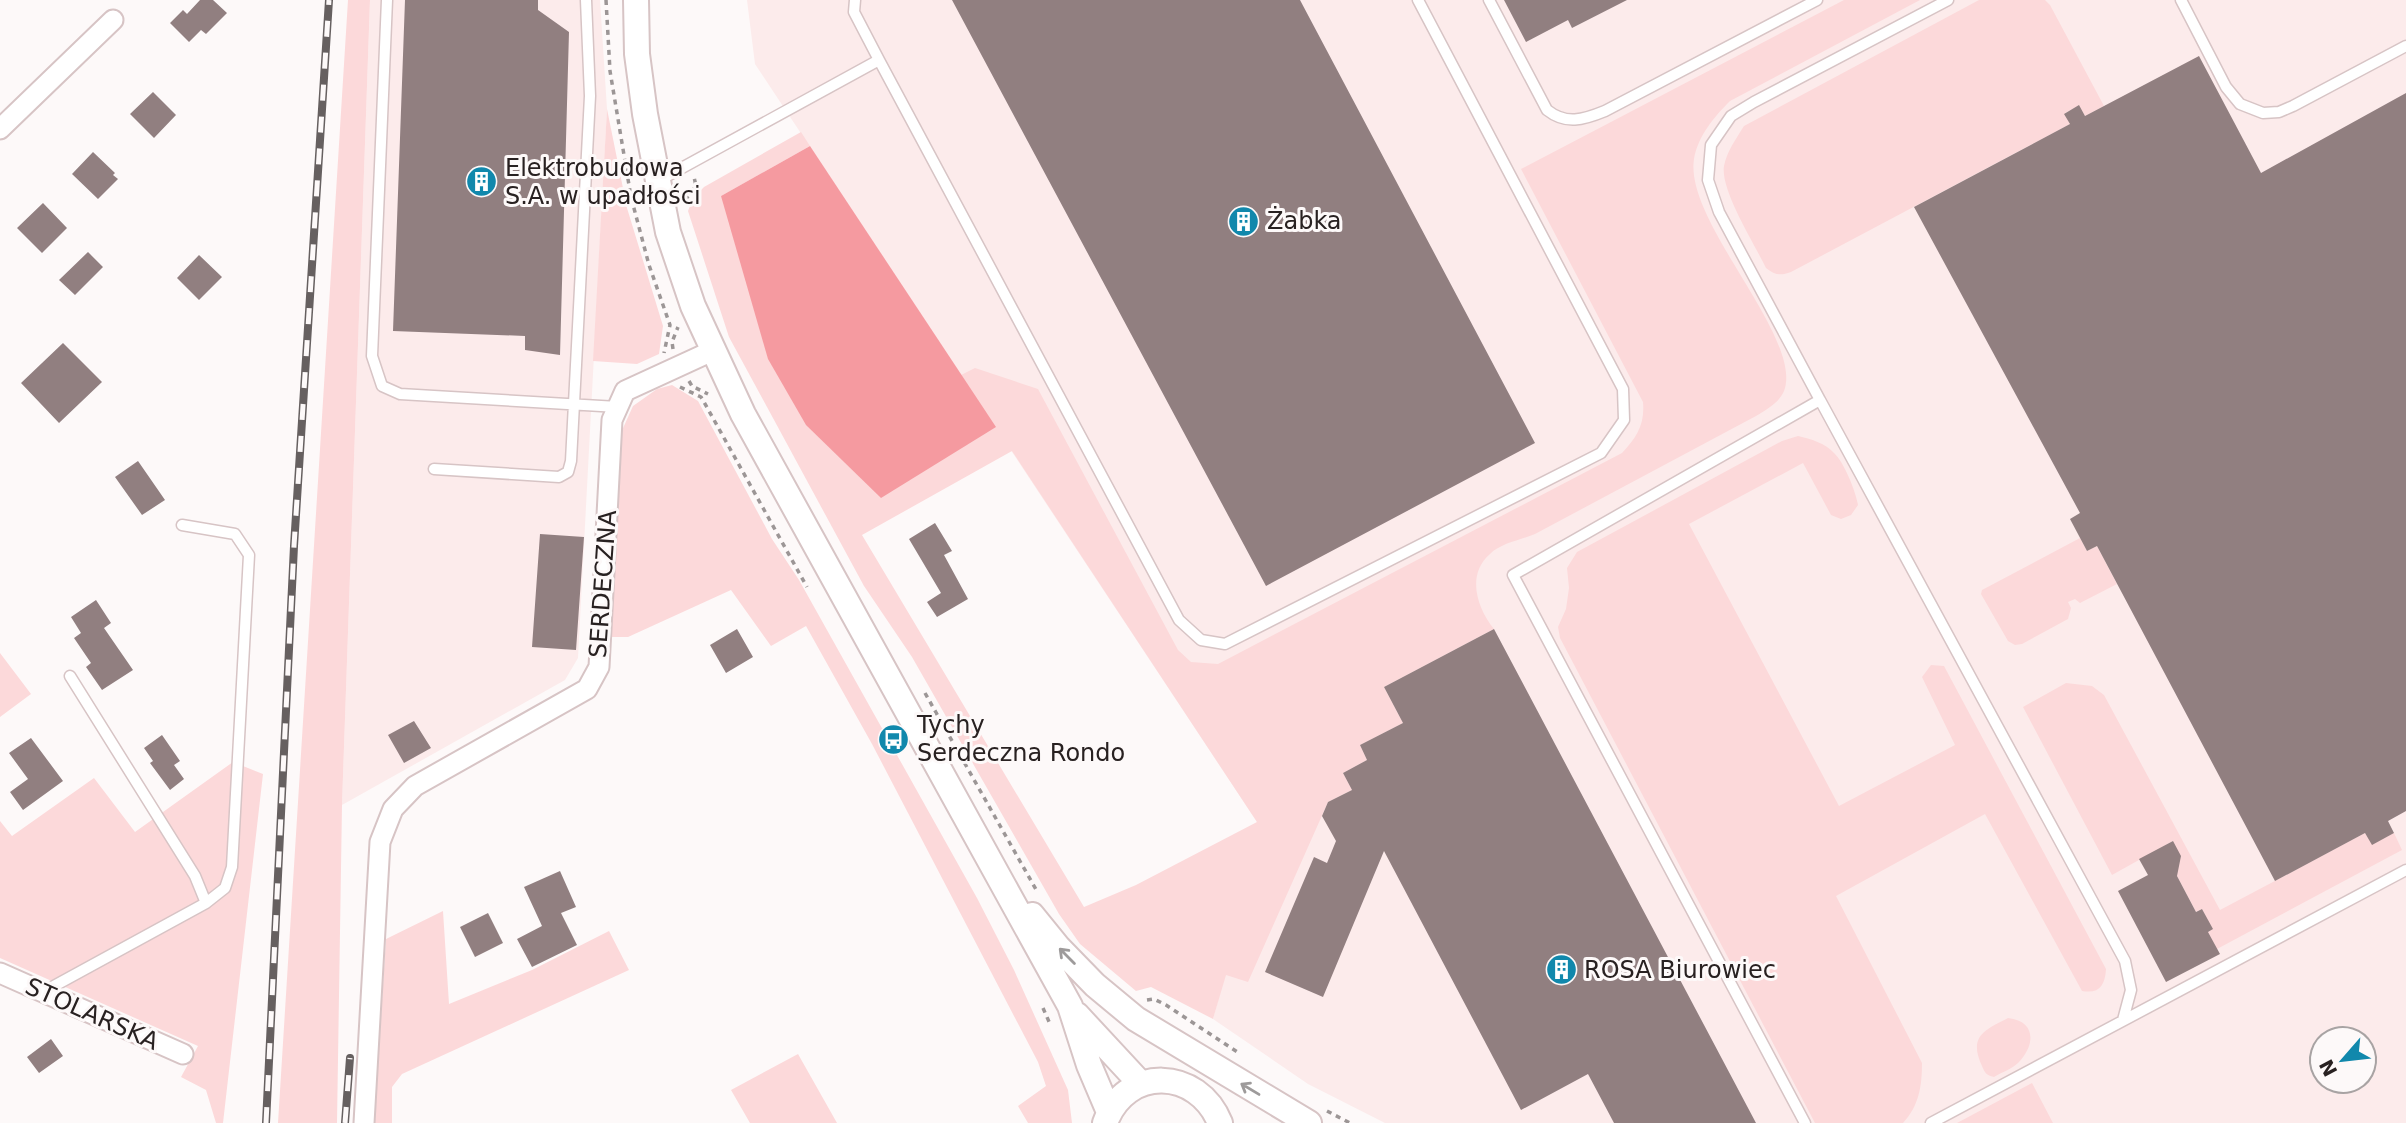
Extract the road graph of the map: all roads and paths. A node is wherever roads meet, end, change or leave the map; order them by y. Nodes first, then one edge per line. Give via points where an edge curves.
1 (387, 0) edge
2 (586, 0) edge
3 (606, 0) edge
4 (636, 0) edge
5 (855, 0) edge
6 (1418, 0) edge
7 (1489, 0) edge
8 (1817, 0) edge
9 (1948, 0) edge
10 (2180, 0) edge
11 (113, 20) dead end
12 (2406, 46) edge
13 (879, 60) junction
14 (0, 129) edge
15 (691, 162) junction
16 (658, 181) junction
17 (682, 206) dead end
18 (712, 351) junction
19 (663, 357) dead end
20 (676, 383) dead end
21 (1820, 400) junction
22 (573, 405) junction
23 (618, 407) junction
24 (434, 469) dead end
25 (181, 525) dead end
26 (807, 587) dead end
27 (70, 676) dead end
28 (922, 688) dead end
29 (986, 857) junction
30 (2406, 870) edge
31 (1043, 902) dead end
32 (206, 904) junction
33 (0, 973) edge
34 (43, 992) junction
35 (1143, 1005) dead end
36 (1070, 1006) junction
37 (2123, 1020) junction
38 (184, 1054) dead end
39 (1247, 1059) dead end
40 (1141, 1084) junction
41 (1107, 1118) edge
42 (364, 1123) edge
43 (1220, 1123) edge
44 (1309, 1123) edge
45 (1805, 1123) edge
46 (1931, 1123) edge

1 - 22 lane via 372,356 382,386 400,394
2 - 22 lane via 590,96
3 - 19 path via 610,71 631,197 670,325
4 - 16 street via 637,54
5 - 13 lane via 854,12
6 - 13 lane via 1623,389 1624,420 1601,453 1225,643 1200,640 1179,620
7 - 8 lane via 1547,110 1557,118 1571,120 1605,111
9 - 21 lane via 1731,116 1711,145 1708,180 1719,212
10 - 12 lane via 2226,88 2240,104 2263,113 2293,106
11 - 14 street
13 - 15 lane
15 - 16 lane
15 - 17 path via 696,186
16 - 18 street via 668,232
18 - 23 street via 625,391
18 - 29 street
20 - 26 path via 704,402
21 - 37 lane via 2125,961 2131,990
21 - 45 lane via 1513,575
22 - 23 lane
22 - 24 lane via 571,461 568,472 559,477
23 - 42 street, SERDECZNA via 612,420 599,667 587,689 415,786 393,809 380,842
25 - 32 lane via 235,534 249,555 232,867 225,888
27 - 32 lane via 195,876
28 - 31 path
29 - 36 street
44 -> 29 street via 1136,1019 1058,947
30 - 37 lane
32 - 34 lane
33 - 34 street, STOLARSKA
34 - 38 street, STOLARSKA
35 - 39 path via 1154,999 1166,1005
36 - 40 street
36 - 41 street
37 - 46 lane
40 - 41 street via 1128,1091
40 - 43 street via 1174,1081 1191,1087 1204,1097

